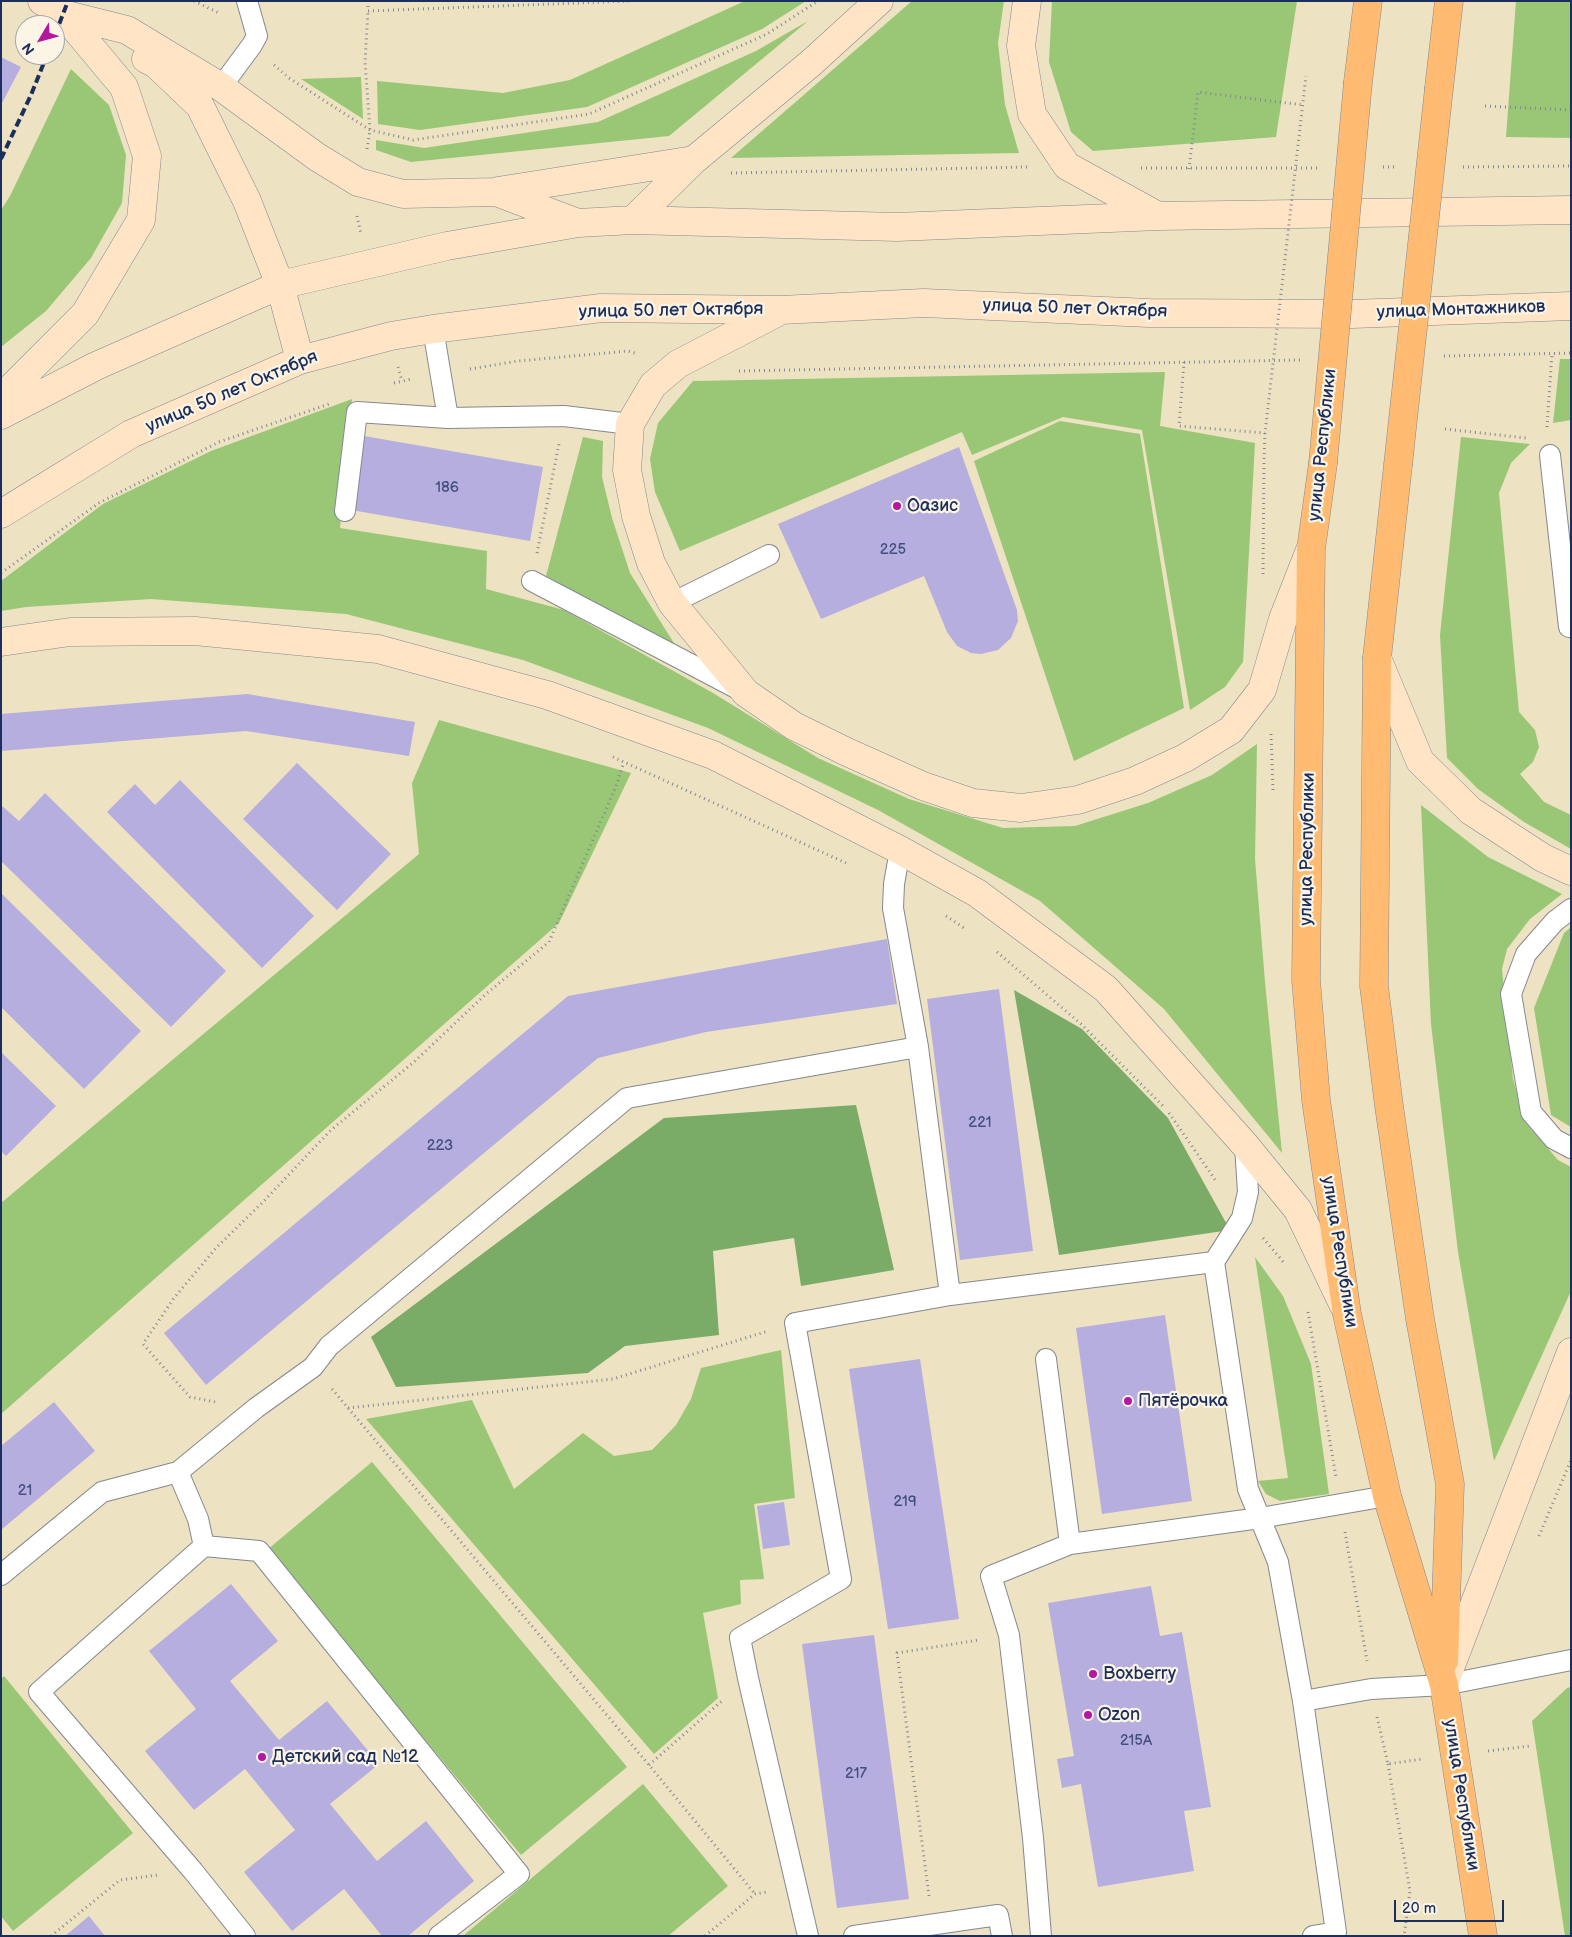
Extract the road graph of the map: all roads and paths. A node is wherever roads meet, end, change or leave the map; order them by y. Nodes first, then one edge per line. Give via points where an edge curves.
1 (247, 1) edge
2 (368, 1) edge
3 (629, 1) edge
4 (818, 1) edge
5 (879, 1) edge
6 (1028, 1) edge
7 (1368, 1) edge
8 (1449, 1) edge
9 (53, 8) edge
10 (252, 45) junction
11 (1306, 76) dead end
12 (221, 87) junction
13 (1302, 105) junction
14 (1485, 106) dead end
15 (1571, 110) edge
16 (694, 160) junction
17 (1188, 169) dead end
18 (496, 192) junction
19 (1571, 210) edge
20 (1158, 216) junction
21 (633, 220) junction
22 (578, 222) junction
23 (280, 285) junction
24 (1571, 306) edge
25 (781, 310) junction
26 (1352, 314) joint
27 (433, 329) junction
28 (1571, 353) edge
29 (1552, 354) junction
30 (1443, 356) dead end
31 (300, 360) junction
32 (1303, 360) dead end
33 (1184, 362) junction
34 (678, 364) junction
35 (738, 371) dead end
36 (440, 375) junction
37 (393, 384) dead end
38 (1, 398) edge
39 (336, 401) dead end
40 (1, 415) edge
41 (564, 416) junction
42 (448, 418) junction
43 (630, 424) junction
44 (1445, 429) dead end
45 (1547, 431) dead end
46 (1265, 433) junction
47 (1528, 438) dead end
48 (1550, 455) dead end
49 (1264, 460) dead end
50 (345, 511) dead end
51 (1, 514) edge
52 (1311, 549) junction
53 (769, 555) dead end
54 (1, 573) edge
55 (532, 581) joint
56 (672, 603) junction
57 (1570, 629) edge
58 (1, 642) edge
59 (1377, 658) junction
60 (746, 693) junction
61 (606, 754) dead end
62 (624, 762) junction
63 (900, 850) junction
64 (849, 864) dead end
65 (1571, 871) edge
66 (1571, 909) edge
67 (945, 916) dead end
68 (970, 931) dead end
69 (993, 949) dead end
70 (918, 1047) junction
71 (1245, 1146) junction
72 (1571, 1148) edge
73 (1242, 1218) junction
74 (1214, 1262) junction
75 (1287, 1266) dead end
76 (950, 1295) junction
77 (1347, 1314) junction
78 (795, 1323) junction
79 (1571, 1352) edge
80 (1046, 1359) dead end
81 (313, 1367) junction
82 (256, 1408) junction
83 (348, 1408) junction
84 (1571, 1460) edge
85 (178, 1472) junction
86 (1387, 1496) junction
87 (1260, 1518) junction
88 (1536, 1542) dead end
89 (1070, 1544) junction
90 (204, 1546) junction
91 (1, 1575) edge
92 (1009, 1635) junction
93 (1571, 1660) edge
94 (748, 1678) junction
95 (1444, 1685) junction
96 (1303, 1701) junction
97 (1388, 1764) dead end
98 (649, 1766) junction
99 (192, 1871) junction
100 (796, 1886) junction
101 (755, 1894) junction
102 (933, 1924) junction
103 (51, 1936) edge
104 (245, 1936) edge
105 (439, 1936) edge
106 (705, 1936) edge
107 (808, 1936) edge
108 (854, 1936) edge
109 (1002, 1936) edge
110 (1041, 1936) edge
111 (1313, 1936) edge
112 (1404, 1936) edge
113 (1483, 1936) edge

1 - 10 lane via 257,36
2 - 3 path via 368,11
4 - 10 path via 767,34 589,114 413,140 370,130 289,78
5 - 16 main road via 811,63
6 - 20 main road via 1021,46 1032,114 1067,166
7 - 52 main road, улица Республики, bridge via 1323,463
8 - 59 main road, улица Республики, bridge
9 - 12 main road via 127,30
9 - 23 main road via 156,64 200,106 247,201
9 - 38 main road via 124,87 146,156 141,220 85,314
10 - 12 lane
11 - 13 path, bridge
12 - 18 main road via 317,157 358,182 403,194
13 - 17 path via 1198,92
13 - 46 path, bridge
14 - 15 path
16 - 18 main road
16 - 21 main road
18 - 22 main road
19 - 20 main road
20 - 21 main road via 897,227
21 - 22 main road
22 - 23 main road via 447,246
23 - 31 main road
23 - 40 main road via 96,366
24 - 26 main road, улица Монтажников
25 - 26 main road, улица 50 лет Октября via 924,302 1149,313
25 - 27 main road, улица 50 лет Октября via 601,308
25 - 34 main road
27 - 31 main road, улица 50 лет Октября via 391,336
27 - 36 lane
28 - 29 path
29 - 30 path
29 - 45 path
31 - 51 main road, улица 50 лет Октября via 131,434
32 - 33 path
33 - 35 path
33 - 46 path via 1179,426
34 - 36 path via 628,351 518,361
34 - 43 main road via 653,386
36 - 37 path
36 - 42 lane
39 - 54 path via 219,442 99,503
41 - 42 lane
41 - 43 lane
41 - 55 path
42 - 50 lane via 358,412
43 - 56 main road via 627,470 636,516 651,563
44 - 47 path
46 - 49 path, bridge
48 - 57 lane
52 - 60 main road via 1282,619 1262,690 1231,730 1185,758 1135,781 1078,800 1021,808 973,803 923,786 846,752 794,726
52 - 77 main road, улица Республики via 1306,980 1316,1100
53 - 56 lane
55 - 60 lane
56 - 60 main road
58 - 63 main road via 70,632 196,631 378,649 547,695 713,755
59 - 65 main road via 1420,761 1471,811 1543,858
59 - 95 main road, улица Республики via 1374,986 1420,1319 1450,1484
61 - 62 path
62 - 64 path
62 - 82 path via 549,942 486,994 414,1062 331,1130 216,1248 174,1298 143,1344 190,1397
63 - 70 lane via 893,908
63 - 71 main road via 977,893 1106,989
66 - 72 lane via 1555,921 1526,954 1511,994 1531,1112 1554,1139
67 - 68 path
69 - 73 path via 1081,1024 1167,1110
70 - 76 lane
70 - 81 lane via 627,1098 330,1346
71 - 73 lane via 1248,1192
71 - 77 main road via 1298,1210
73 - 74 lane
73 - 75 path
74 - 76 lane
74 - 87 lane via 1248,1489
76 - 78 lane
77 - 86 main road, улица Республики
78 - 83 path via 613,1379
78 - 94 lane via 841,1579 740,1638
79 - 95 main road
80 - 89 lane
81 - 82 lane
81 - 83 path
82 - 85 lane
83 - 98 path
84 - 88 path
85 - 90 lane via 198,1519
85 - 91 lane via 102,1492
86 - 87 lane
86 - 95 main road, улица Республики
87 - 89 lane
87 - 96 lane via 1278,1562
89 - 92 lane via 991,1576
90 - 99 lane via 39,1692
90 - 105 lane via 259,1551 519,1874
92 - 102 path via 897,1653
92 - 110 lane
93 - 95 lane
94 - 98 path
94 - 100 lane
95 - 96 lane via 1371,1690
95 - 113 main road, улица Республики
96 - 111 lane via 1336,1932
97 - 112 path via 1410,1891
98 - 101 path
99 - 103 path via 120,1880
99 - 104 lane
100 - 101 path
100 - 107 lane
101 - 106 path
102 - 108 lane
102 - 109 lane via 998,1915

